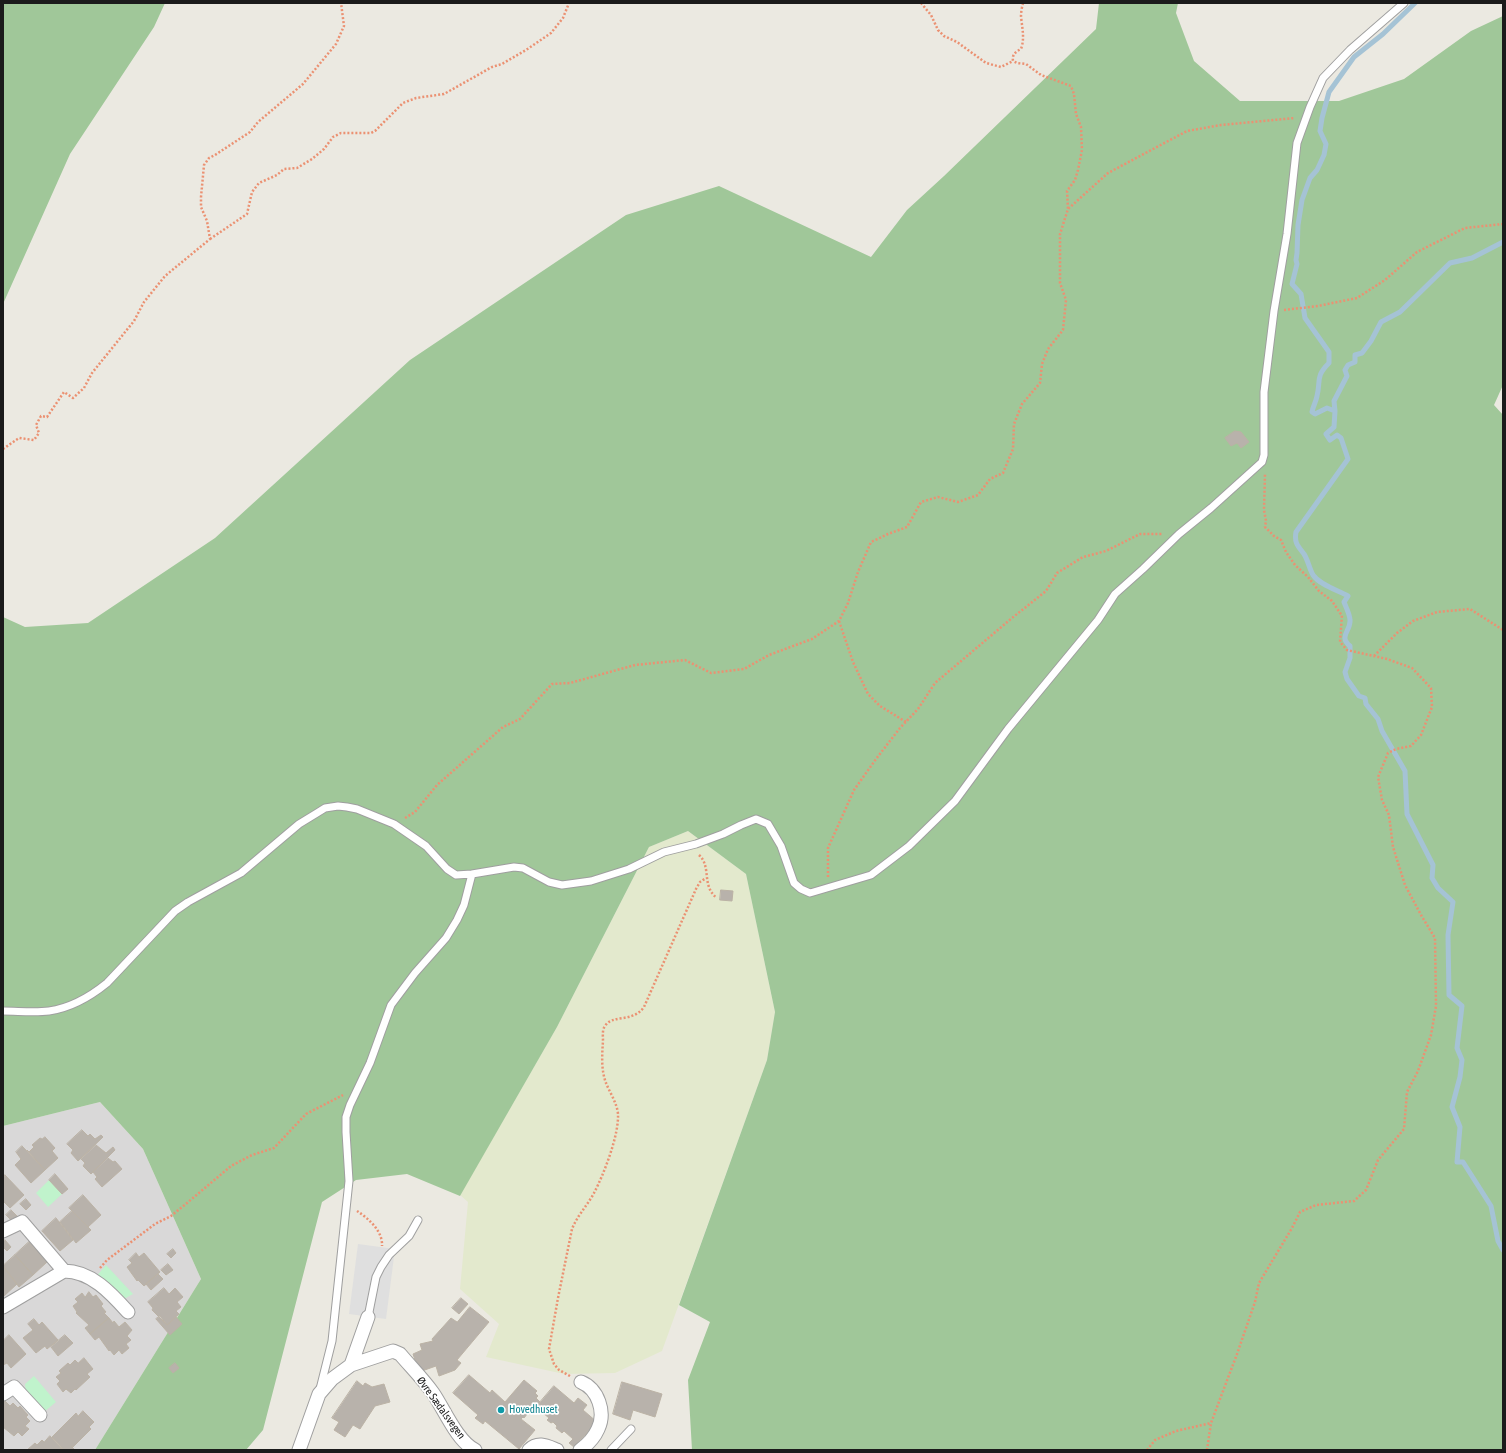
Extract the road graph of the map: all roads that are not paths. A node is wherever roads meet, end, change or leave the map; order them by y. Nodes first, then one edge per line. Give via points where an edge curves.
1 (1404, 3) edge
2 (472, 874) junction
3 (3, 1011) edge
4 (418, 1220) dead end
5 (3, 1232) edge
6 (64, 1271) junction
7 (3, 1307) edge
8 (128, 1312) dead end
9 (368, 1318) joint
10 (351, 1365) junction
11 (581, 1382) road end
12 (3, 1394) edge
13 (319, 1394) junction
14 (40, 1415) dead end
15 (632, 1429) dead end
16 (470, 1449) edge
17 (299, 1450) edge
18 (529, 1450) edge
19 (557, 1450) edge
20 (580, 1450) edge
21 (611, 1450) edge

1 - 2 lane via 1350,50 1323,78 1297,142 1287,234 1264,392 1262,462 1115,594 1098,620 1008,729 955,801 909,846 871,875 810,893 801,890 794,883 781,846 768,824 756,819 723,834 664,852 629,869 591,882 562,885 549,882 523,868 514,867
2 - 3 lane via 456,875 446,869 426,846 394,824 347,806 325,808 299,824 241,873 175,912 96,992 50,1011
2 - 13 lane via 464,905 446,938 391,1005 370,1063 346,1117 350,1174 332,1341
4 - 9 lane via 410,1236 388,1255 380,1267
5 - 6 street via 22,1222
6 - 7 street
6 - 8 street via 81,1273 90,1278
9 - 10 street
10 - 13 street, Øvre Sædalsvegen via 332,1379
10 - 16 street, Øvre Sædalsvegen via 393,1351 400,1354 433,1393
11 - 20 street via 589,1385 594,1391 601,1416 598,1429 587,1445
12 - 14 street via 14,1387
13 - 17 street, Øvre Sædalsvegen
15 - 21 lane
18 - 19 street via 541,1444

